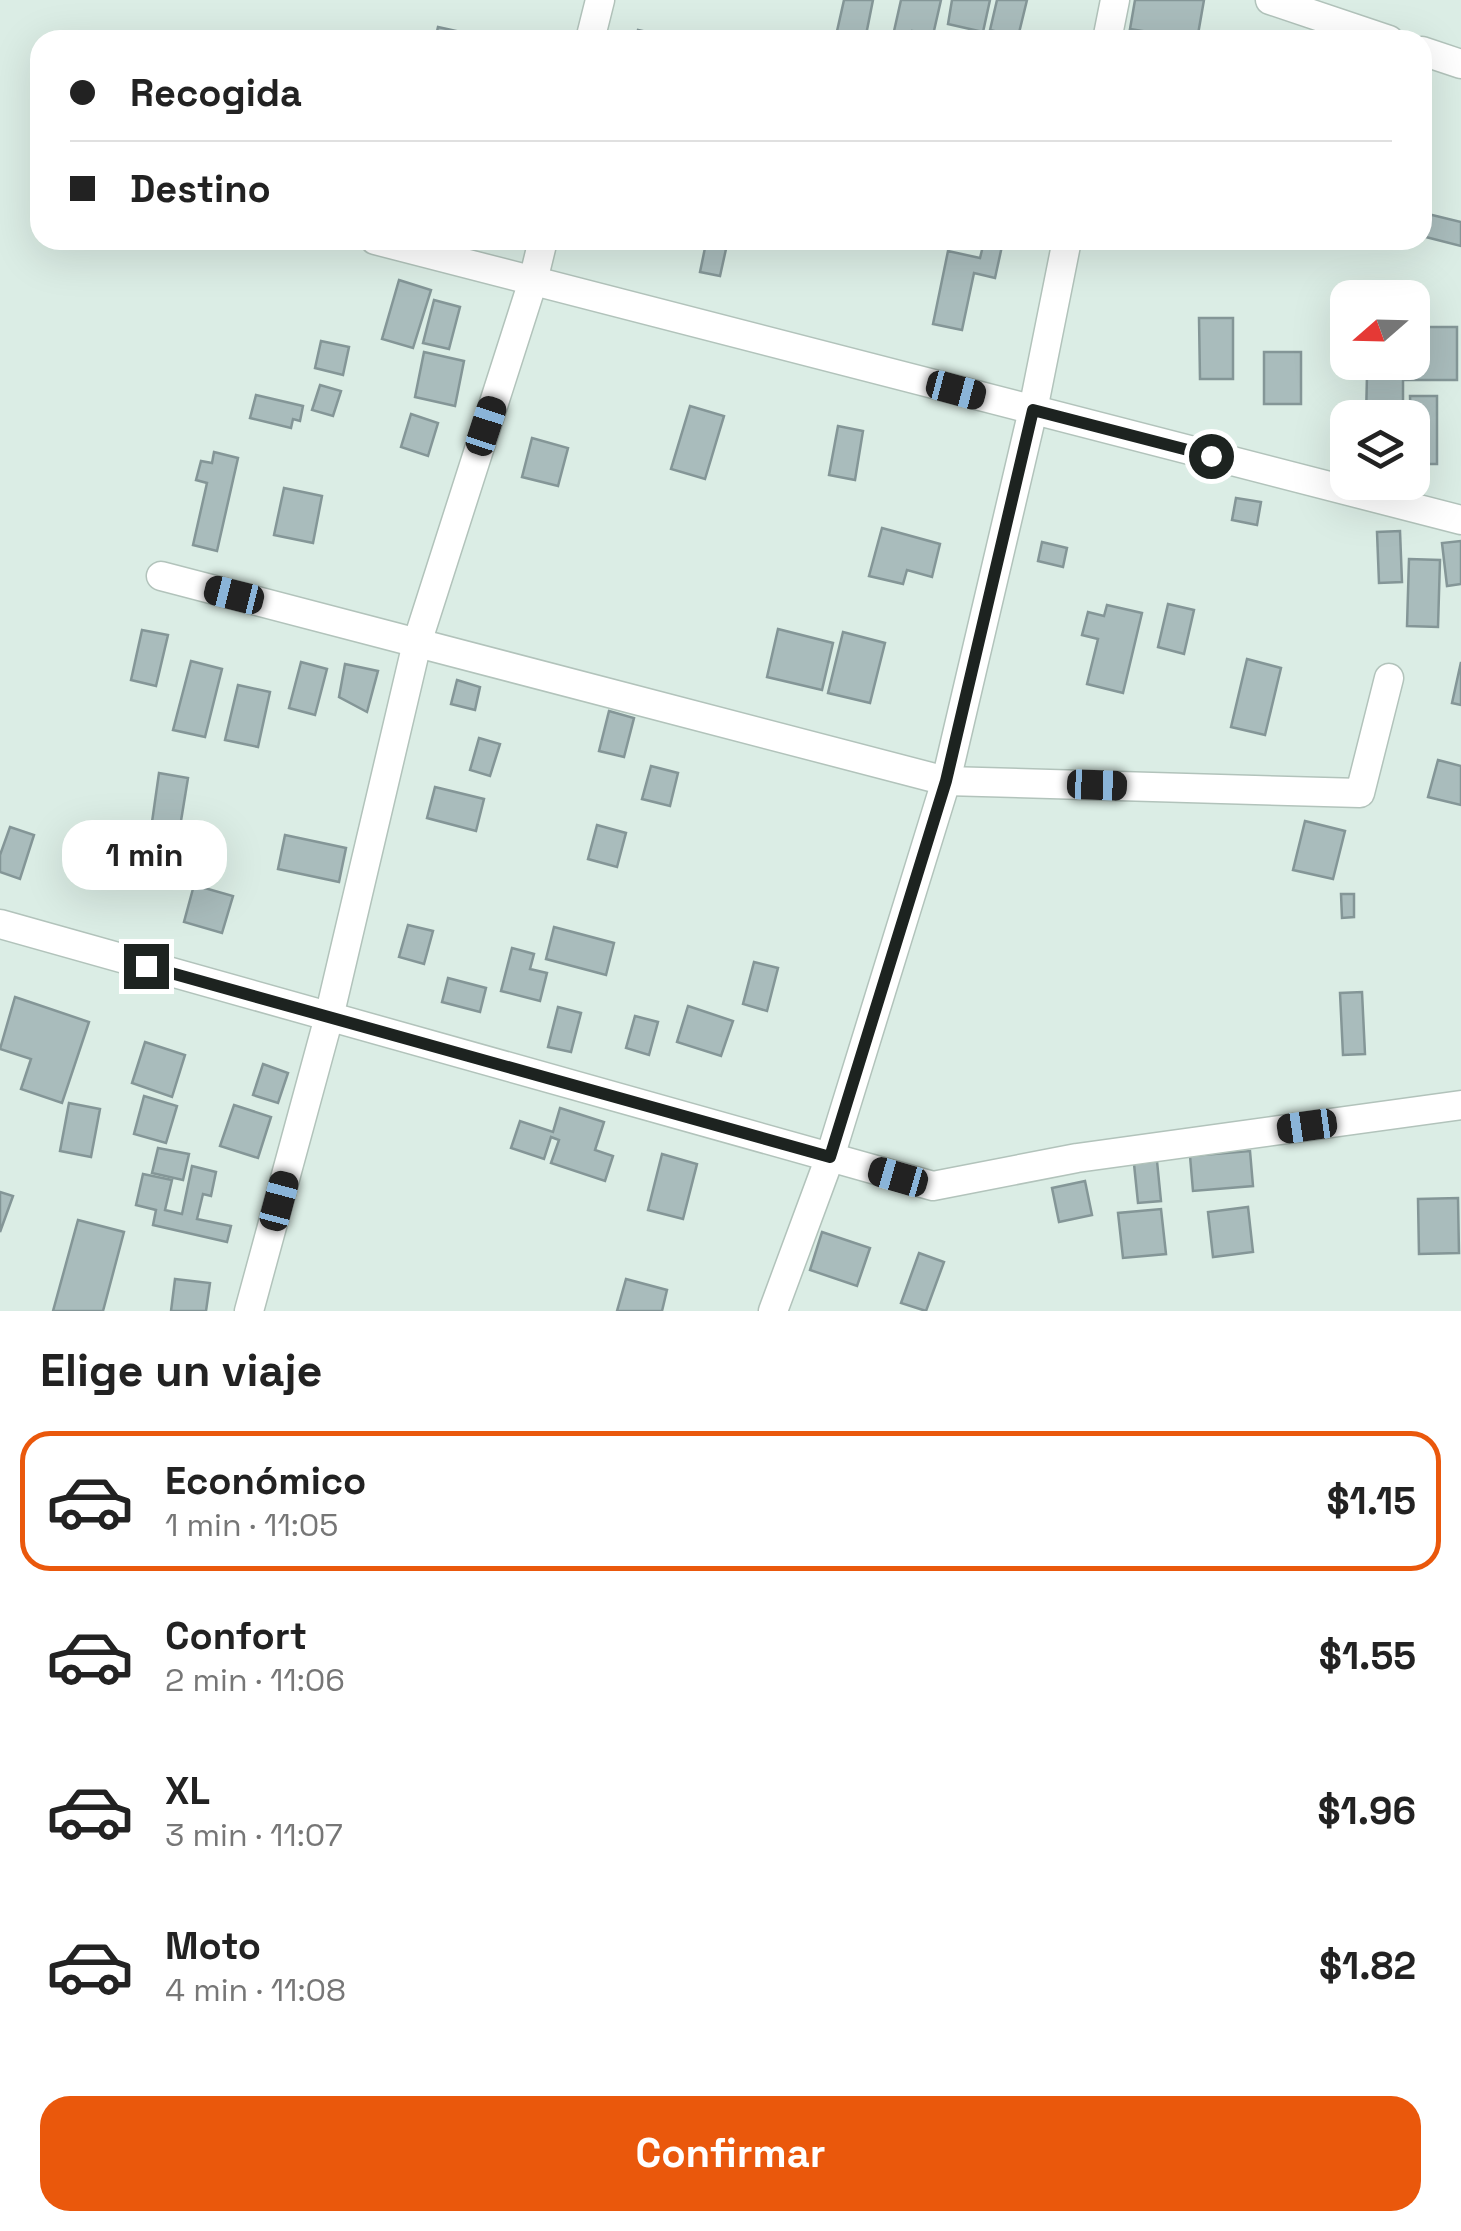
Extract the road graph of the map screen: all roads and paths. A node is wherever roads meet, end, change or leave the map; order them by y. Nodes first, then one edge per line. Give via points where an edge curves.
1 (600, 0) edge
2 (1114, 0) edge
3 (1270, 0) edge
4 (592, 30) edge
5 (1108, 30) edge
6 (1360, 30) edge
7 (1432, 54) edge
8 (1461, 64) edge
9 (413, 250) edge
10 (541, 250) edge
11 (1065, 250) edge
12 (533, 281) junction
13 (1033, 410) junction
14 (1461, 520) edge
15 (161, 576) dead end
16 (417, 643) junction
17 (1389, 678) dead end
18 (946, 781) junction
19 (0, 924) edge
20 (329, 1017) junction
21 (1461, 1104) edge
22 (830, 1157) junction
23 (249, 1311) edge
24 (773, 1311) edge

1 - 4 street
2 - 5 street
3 - 6 street
7 - 8 street
9 - 12 street
10 - 12 street
11 - 13 street
12 - 13 street
12 - 16 street
13 - 14 street
13 - 18 street
15 - 16 street
16 - 18 street
16 - 20 street
17 - 18 street via 1360,792
18 - 22 street
19 - 20 street
20 - 22 street
20 - 23 street
21 - 22 street via 1077,1158 933,1186
22 - 24 street

